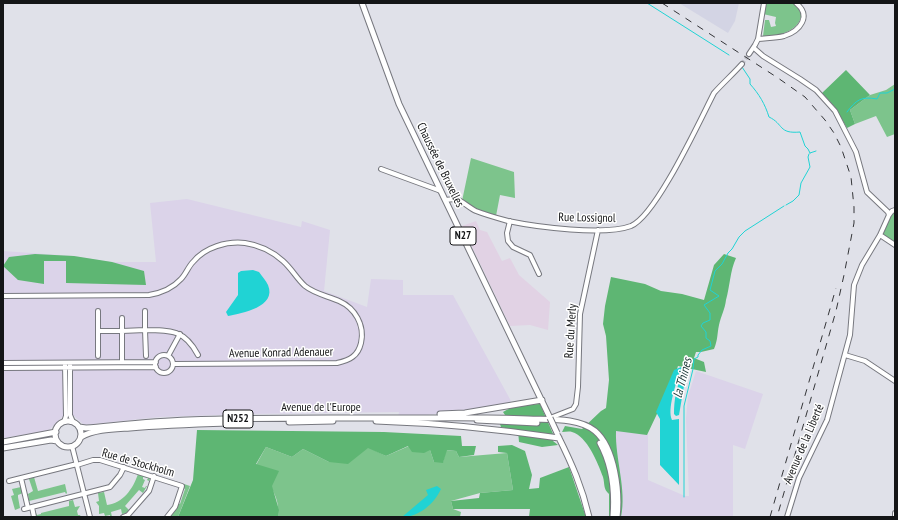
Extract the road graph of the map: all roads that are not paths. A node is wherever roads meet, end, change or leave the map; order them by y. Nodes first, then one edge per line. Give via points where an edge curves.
1 (362, 3) edge
2 (764, 3) edge
3 (796, 3) edge
4 (758, 39) junction
5 (754, 48) junction
6 (749, 54) tunnel mouth
7 (742, 64) tunnel mouth
8 (380, 169) dead end
9 (441, 191) junction
10 (446, 200) junction
11 (895, 210) edge
12 (888, 215) junction
13 (510, 221) junction
14 (598, 230) junction
15 (880, 235) junction
16 (895, 245) edge
17 (539, 274) dead end
18 (3, 296) edge
19 (98, 311) dead end
20 (145, 311) dead end
21 (122, 318) dead end
22 (145, 330) junction
23 (98, 331) junction
24 (122, 331) junction
25 (180, 334) junction
26 (198, 355) dead end
27 (845, 355) junction
28 (98, 356) dead end
29 (146, 356) dead end
30 (168, 356) junction
31 (122, 362) junction
32 (156, 362) junction
33 (3, 363) edge
34 (173, 364) junction
35 (60, 365) junction
36 (70, 365) junction
37 (156, 367) junction
38 (3, 368) edge
39 (895, 381) edge
40 (542, 400) junction
41 (398, 418) junction
42 (550, 418) junction
43 (367, 421) junction
44 (64, 422) junction
45 (73, 422) junction
46 (562, 422) junction
47 (79, 427) junction
48 (56, 432) junction
49 (558, 435) junction
50 (81, 437) junction
51 (57, 441) junction
52 (3, 442) edge
53 (72, 446) junction
54 (3, 448) edge
55 (77, 464) junction
56 (124, 467) junction
57 (154, 476) junction
58 (21, 478) junction
59 (9, 481) dead end
60 (84, 494) junction
61 (28, 508) junction
62 (895, 513) edge
63 (34, 517) edge
64 (90, 517) edge
65 (123, 517) edge
66 (167, 517) edge
67 (589, 517) edge
68 (613, 517) edge
69 (617, 517) edge
70 (787, 517) edge
71 (894, 517) edge

1 - 9 main road, Chaussée de Bruxelles / N27 via 396,96
2 - 4 street
3 - 4 street via 804,13 801,25 783,36
4 - 5 street
5 - 6 street
5 - 12 street via 816,90 835,111 856,152 867,192 888,212
7 - 14 street, Rue Lossignol via 714,93 672,174 641,219 616,230
8 - 9 street
9 - 10 main road, Chaussée de Bruxelles / N27
10 - 13 street, Rue Lossignol via 455,199 495,218
10 - 40 main road, Chaussée de Bruxelles / N27
11 - 12 street
12 - 15 street, Avenue de la Liberté
13 - 14 street, Rue Lossignol via 567,229
13 - 17 street via 508,241 513,247 530,255
14 - 42 street, Rue du Merly via 580,314 576,404 567,413
15 - 16 street
15 - 27 street, Avenue de la Liberté via 862,265 854,285 850,335
18 - 34 street, Avenue Konrad Adenauer via 162,293 181,279 193,261 209,249 244,243 272,253 284,262 306,287 351,308 361,324 362,338 357,353 337,363
19 - 23 street
20 - 22 street
21 - 24 street
22 - 24 street
22 - 25 street via 171,330
22 - 29 street
23 - 24 street
23 - 28 street
24 - 31 street
25 - 26 street via 193,346
25 - 30 street
27 - 39 street via 865,361
27 - 70 street, Avenue de la Liberté via 827,420 799,478
30 - 32 street via 161,356
30 - 34 street
31 - 32 street
31 - 36 street
32 - 37 street
33 - 35 street
34 - 37 street via 165,373
35 - 36 street
35 - 38 street
36 - 37 street
36 - 44 street
36 - 45 street via 70,415
40 - 41 main road via 464,412
40 - 42 main road, Chaussée de Bruxelles / N27
41 - 46 main road, Avenue de l'Europe / N252 via 484,417
41 - 47 main road, Avenue de l'Europe / N252 via 188,420
42 - 49 main road, N27, bridge
43 - 46 main road, Avenue de l'Europe / N252
43 - 49 main road via 424,423
43 - 50 main road, Avenue de l'Europe / N252 via 184,424 110,430
44 - 45 main road
44 - 48 main road via 59,425
45 - 47 main road
46 - 68 main road via 584,428 599,440 611,476
46 - 69 main road via 588,427 607,447 615,472
47 - 50 main road
48 - 51 main road
48 - 52 main road
49 - 67 main road, N27 via 582,488
50 - 53 main road, N252
51 - 53 main road via 66,447
51 - 54 main road
53 - 55 street
55 - 56 street, Rue de Stockholm via 100,460
55 - 58 street, Rue de Stockholm
55 - 60 street
56 - 57 street, Rue de Stockholm
56 - 60 street via 110,487
57 - 65 street via 149,491 128,515
57 - 66 street, Rue de Stockholm via 182,486 176,507
58 - 59 street, Rue de Stockholm
58 - 61 street
60 - 61 street
60 - 64 street
61 - 63 street
62 - 71 street

